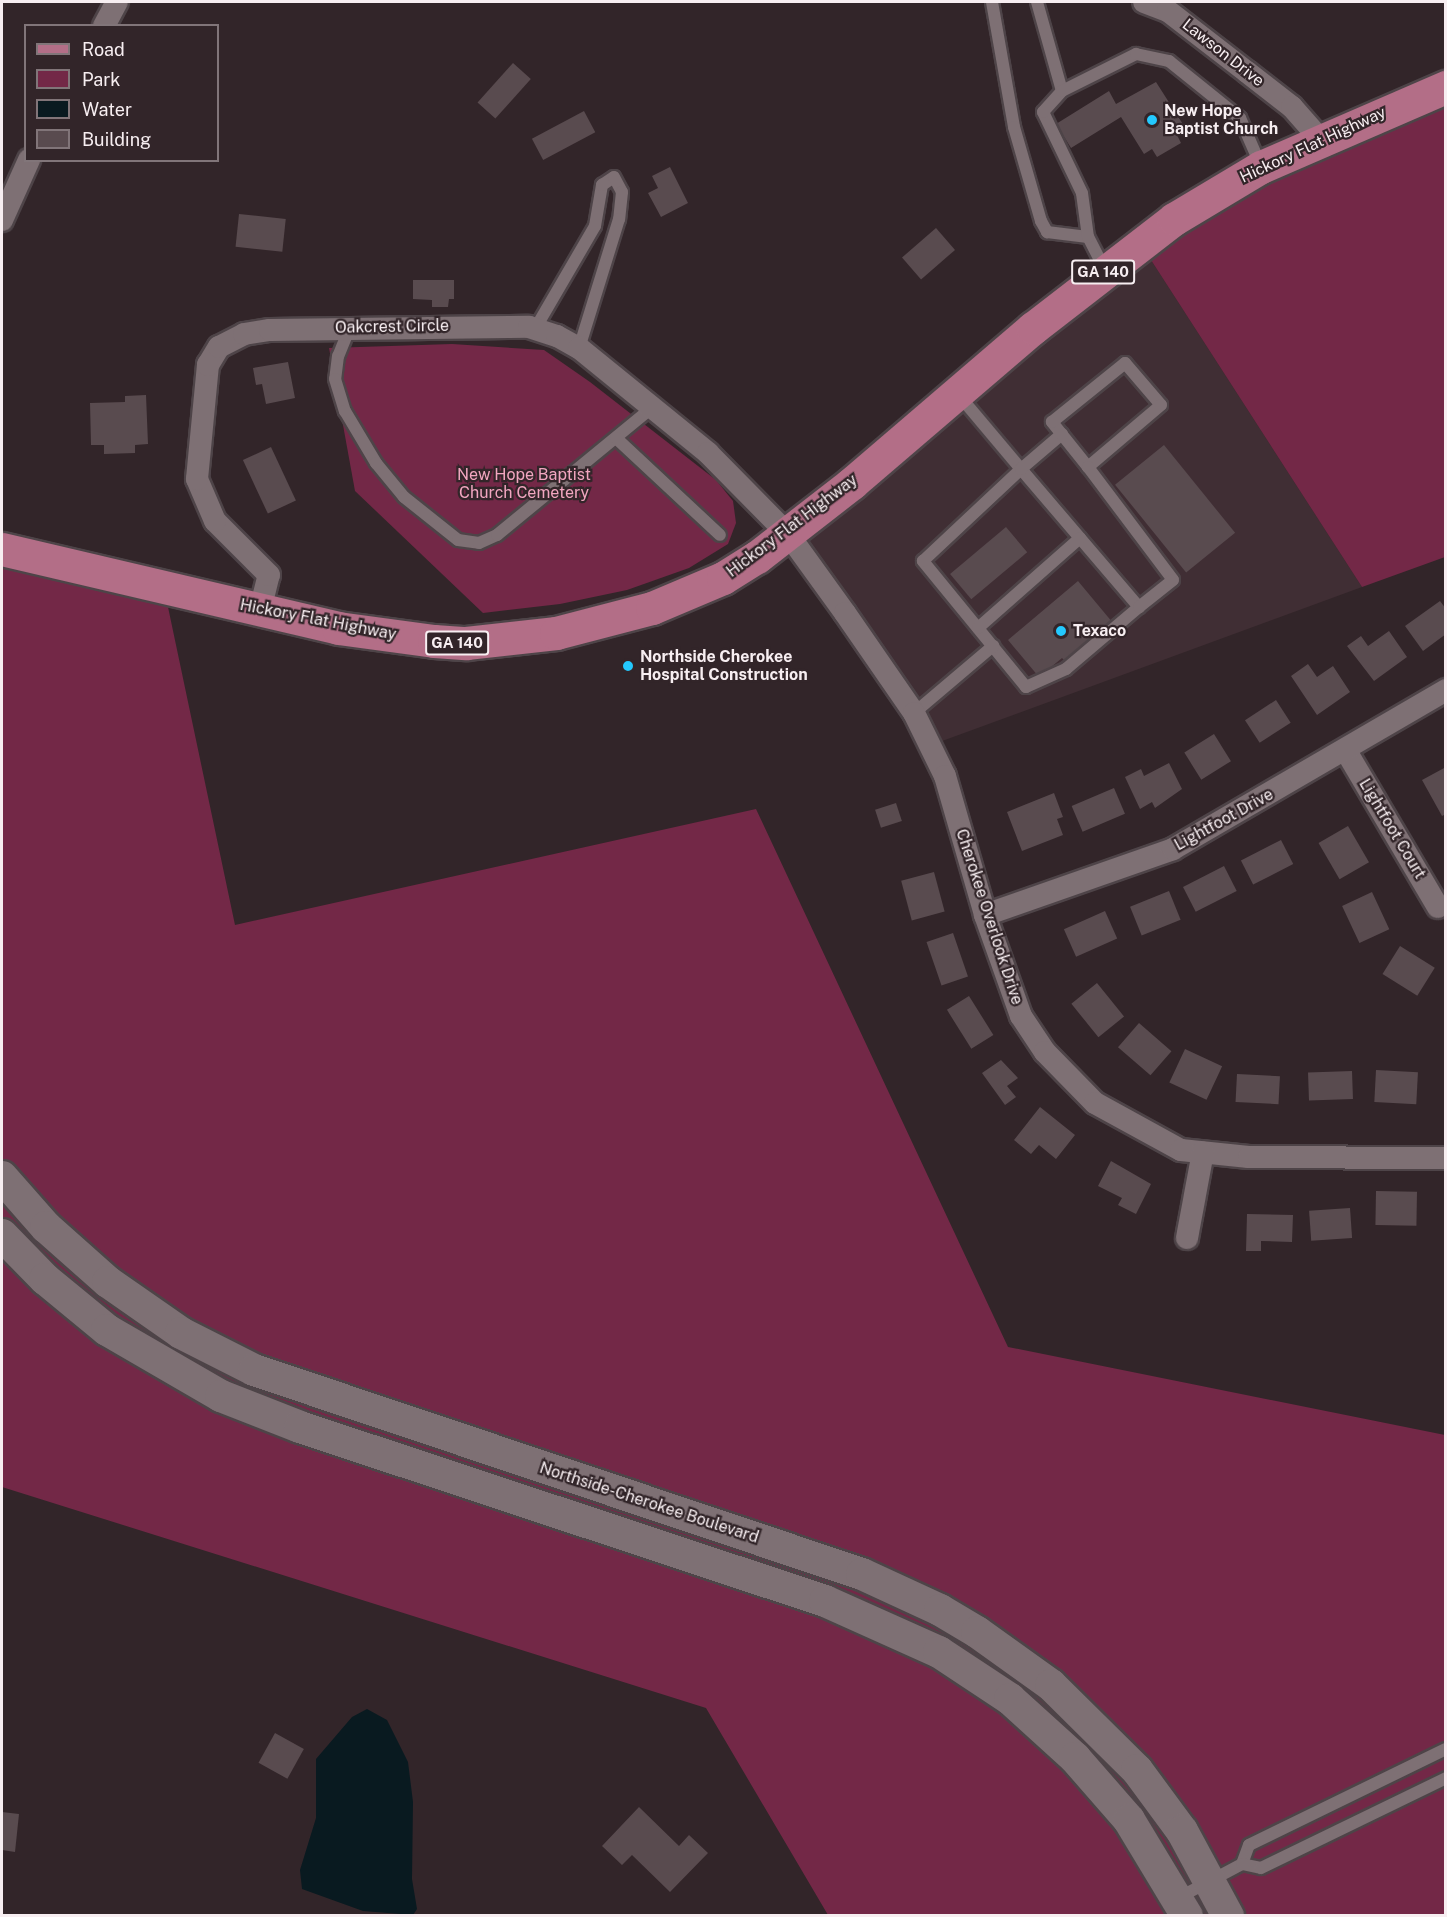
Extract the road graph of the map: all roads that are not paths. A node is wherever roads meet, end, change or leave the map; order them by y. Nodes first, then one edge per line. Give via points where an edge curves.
1 (117, 2) edge
2 (992, 2) edge
3 (1037, 2) edge
4 (1144, 2) edge
5 (105, 24) edge
6 (1446, 87) edge
7 (1062, 91) junction
8 (1320, 139) junction
9 (28, 162) edge
10 (1261, 167) junction
11 (2, 220) edge
12 (1088, 237) junction
13 (1105, 270) junction
14 (350, 327) junction
15 (535, 329) junction
16 (579, 348) junction
17 (956, 392) junction
18 (654, 406) junction
19 (1062, 434) junction
20 (616, 438) junction
21 (1088, 467) junction
22 (1021, 469) junction
23 (788, 534) junction
24 (720, 536) dead end
25 (1080, 538) junction
26 (2, 549) edge
27 (1139, 607) junction
28 (260, 610) junction
29 (978, 628) junction
30 (993, 646) junction
31 (1446, 690) edge
32 (914, 713) junction
33 (1346, 752) junction
34 (1438, 908) dead end
35 (986, 915) junction
36 (1203, 1152) junction
37 (1446, 1158) edge
38 (2, 1177) edge
39 (2, 1235) edge
40 (1187, 1238) dead end
41 (1446, 1749) edge
42 (1446, 1778) edge
43 (1242, 1864) junction
44 (1211, 1880) junction
45 (1183, 1907) edge
46 (1228, 1916) edge

1 - 5 street
2 - 12 lane via 1014,127 1041,220 1047,232
3 - 7 lane
4 - 8 street, Lawson Drive via 1168,11 1239,65 1292,107
6 - 8 main road, Hickory Flat Highway / GA 140
7 - 10 lane via 1136,54 1169,61 1240,118
7 - 12 lane via 1043,112 1082,193
8 - 10 main road, Hickory Flat Highway / GA 140
9 - 11 street
10 - 13 main road, Hickory Flat Highway / GA 140 via 1174,219
12 - 13 lane
13 - 17 main road, Hickory Flat Highway / GA 140
14 - 15 street, Oakcrest Circle
14 - 20 lane via 338,356 335,379 345,411 376,463 404,497 458,540 479,543 497,535
14 - 28 street, Oakcrest Circle via 244,334 219,347 208,365 197,479 215,521 269,575
15 - 16 street, Oakcrest Circle
15 - 16 lane via 595,226 602,185 614,177 621,192 619,219
16 - 18 street, Oakcrest Circle
17 - 22 lane
17 - 23 main road, Hickory Flat Highway / GA 140
18 - 20 lane
18 - 23 street, Oakcrest Circle via 708,453
19 - 21 lane
19 - 21 lane via 1052,422 1125,363 1161,405
19 - 22 lane
20 - 24 lane
21 - 27 lane via 1173,580
22 - 25 lane
22 - 29 lane via 923,561
23 - 28 main road, Hickory Flat Highway / GA 140 via 723,578 679,598 587,627 536,636 466,644 338,628
23 - 32 street, Cherokee Overlook Drive
25 - 27 lane
25 - 29 lane
26 - 28 main road, Hickory Flat Highway / GA 140
27 - 30 lane via 1066,669 1026,687
29 - 30 lane
30 - 32 lane
31 - 33 street, Lightfoot Drive
32 - 35 street, Cherokee Overlook Drive via 945,776
33 - 34 street, Lightfoot Court
33 - 35 street, Lightfoot Drive via 1173,849
35 - 36 street, Cherokee Overlook Drive via 1021,1016 1045,1052 1095,1103 1181,1150
36 - 37 street, Cherokee Overlook Drive via 1249,1157
36 - 40 street
38 - 44 street, Northside-Cherokee Boulevard via 46,1227 108,1282 181,1333 244,1365 292,1385 862,1574 940,1610 1013,1655 1103,1733 1160,1800
39 - 45 street via 45,1279 107,1330 221,1396 300,1427 825,1601 939,1652 1010,1699 1075,1758 1129,1820
41 - 43 lane via 1249,1845
42 - 43 lane via 1261,1868
43 - 44 lane
44 - 45 lane
44 - 46 street, Northside-Cherokee Boulevard

